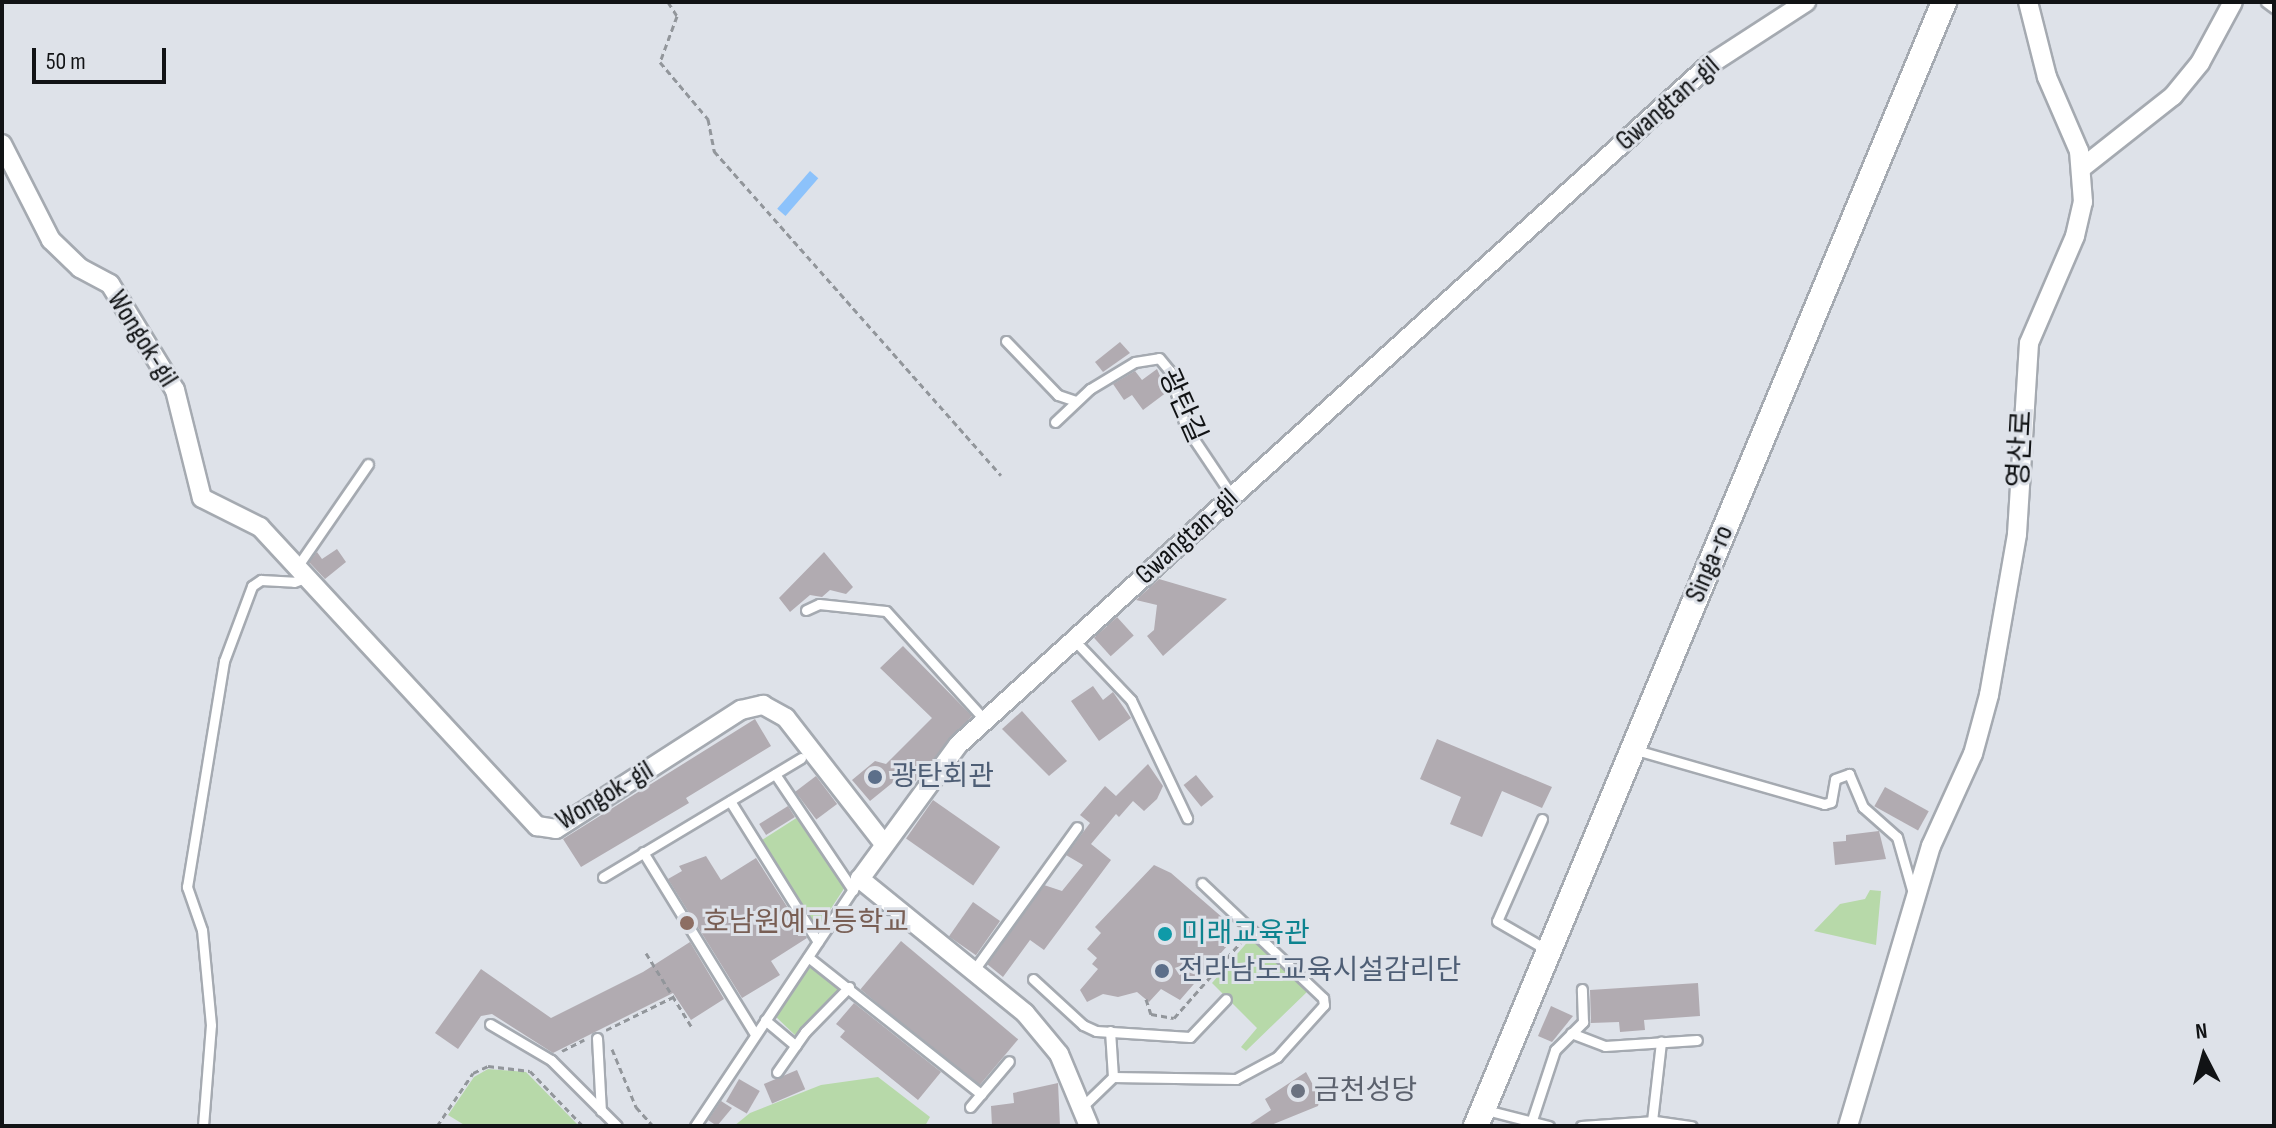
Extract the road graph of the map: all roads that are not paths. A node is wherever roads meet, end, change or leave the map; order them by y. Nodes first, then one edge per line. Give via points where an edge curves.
1 (1806, 2) edge
2 (1944, 2) edge
3 (2028, 2) edge
4 (2233, 2) edge
5 (2266, 2) edge
6 (2274, 8) edge
7 (2, 144) edge
8 (2083, 167) junction
9 (1006, 341) dead end
10 (1075, 401) junction
11 (1055, 422) dead end
12 (368, 464) dead end
13 (1232, 496) junction
14 (302, 572) junction
15 (806, 610) dead end
16 (1074, 640) junction
17 (985, 720) junction
18 (1633, 749) junction
19 (801, 758) dead end
20 (775, 774) junction
21 (730, 801) junction
22 (1187, 818) dead end
23 (1542, 819) dead end
24 (1077, 827) dead end
25 (884, 844) junction
26 (643, 852) junction
27 (603, 877) dead end
28 (1202, 883) dead end
29 (856, 884) junction
30 (1915, 900) junction
31 (818, 942) junction
32 (1549, 951) junction
33 (808, 957) junction
34 (974, 970) junction
35 (1033, 979) dead end
36 (849, 987) junction
37 (1582, 989) dead end
38 (1226, 999) dead end
39 (765, 1020) junction
40 (490, 1024) dead end
41 (1110, 1031) junction
42 (1571, 1033) junction
43 (755, 1034) junction
44 (594, 1037) road end
45 (1697, 1040) dead end
46 (1661, 1042) junction
47 (796, 1046) junction
48 (1009, 1061) dead end
49 (777, 1072) dead end
50 (1113, 1077) junction
51 (981, 1094) junction
52 (1083, 1106) junction
53 (970, 1107) dead end
54 (601, 1111) junction
55 (1479, 1118) edge
56 (1652, 1121) junction
57 (1531, 1123) junction
58 (203, 1126) edge
59 (617, 1126) edge
60 (695, 1126) edge
61 (1089, 1126) edge
62 (1549, 1126) edge
63 (1581, 1126) edge
64 (1692, 1126) edge
65 (1848, 1126) edge

1 - 13 street, Gwangtan-gil via 1709,65
2 - 18 street, Singa-ro
3 - 8 street, 영산로 via 2047,77
4 - 8 street via 2200,63 2173,96
5 - 6 lane
7 - 14 street, Wongok-gil via 51,240 80,268 110,284 175,390 202,498 253,521
8 - 30 street, 영산로 via 2075,236 2029,343 2017,534 1989,695 1973,754 1931,846
9 - 10 lane via 1058,395
10 - 11 lane, 광탄길
10 - 13 lane, 광탄길 via 1135,362 1159,358 1170,371 1185,426
12 - 14 lane
13 - 16 street, Gwangtan-gil
14 - 25 street, Wongok-gil via 541,829 556,829 741,710 763,705 786,718
14 - 58 lane via 294,582 261,580 252,586 224,661 187,887 202,930 211,1025
15 - 17 lane via 819,604 886,611
16 - 17 street, Gwangtan-gil
16 - 22 lane via 1131,700
17 - 25 street, Gwangtan-gil via 937,768
18 - 30 lane via 1827,805 1835,779 1849,774 1863,807 1897,837
18 - 32 street, Singa-ro
19 - 20 lane
20 - 21 lane
20 - 29 lane
21 - 26 lane
21 - 31 lane
23 - 32 lane via 1497,921
24 - 34 lane
25 - 29 street, Gwangtan-gil
26 - 27 lane
26 - 43 lane
28 - 50 lane via 1323,998 1324,1005 1281,1054 1236,1079
29 - 31 lane
29 - 34 street
30 - 65 street, 영산로
31 - 33 lane
32 - 55 street, Singa-ro
33 - 36 lane
33 - 39 lane
34 - 52 street via 1044,1034
35 - 41 lane via 1083,1025
36 - 47 lane
36 - 51 lane
37 - 42 lane via 1583,1022
38 - 41 lane via 1190,1037
39 - 43 lane
39 - 47 lane
40 - 54 lane via 551,1060
41 - 50 lane
42 - 46 lane via 1605,1046
42 - 57 lane via 1554,1052
43 - 60 lane
44 - 54 lane
45 - 46 lane
46 - 56 lane
47 - 49 lane
48 - 51 lane
50 - 52 lane
51 - 53 lane
52 - 61 street
54 - 59 lane
55 - 57 lane
56 - 63 lane
56 - 64 lane
57 - 62 lane

